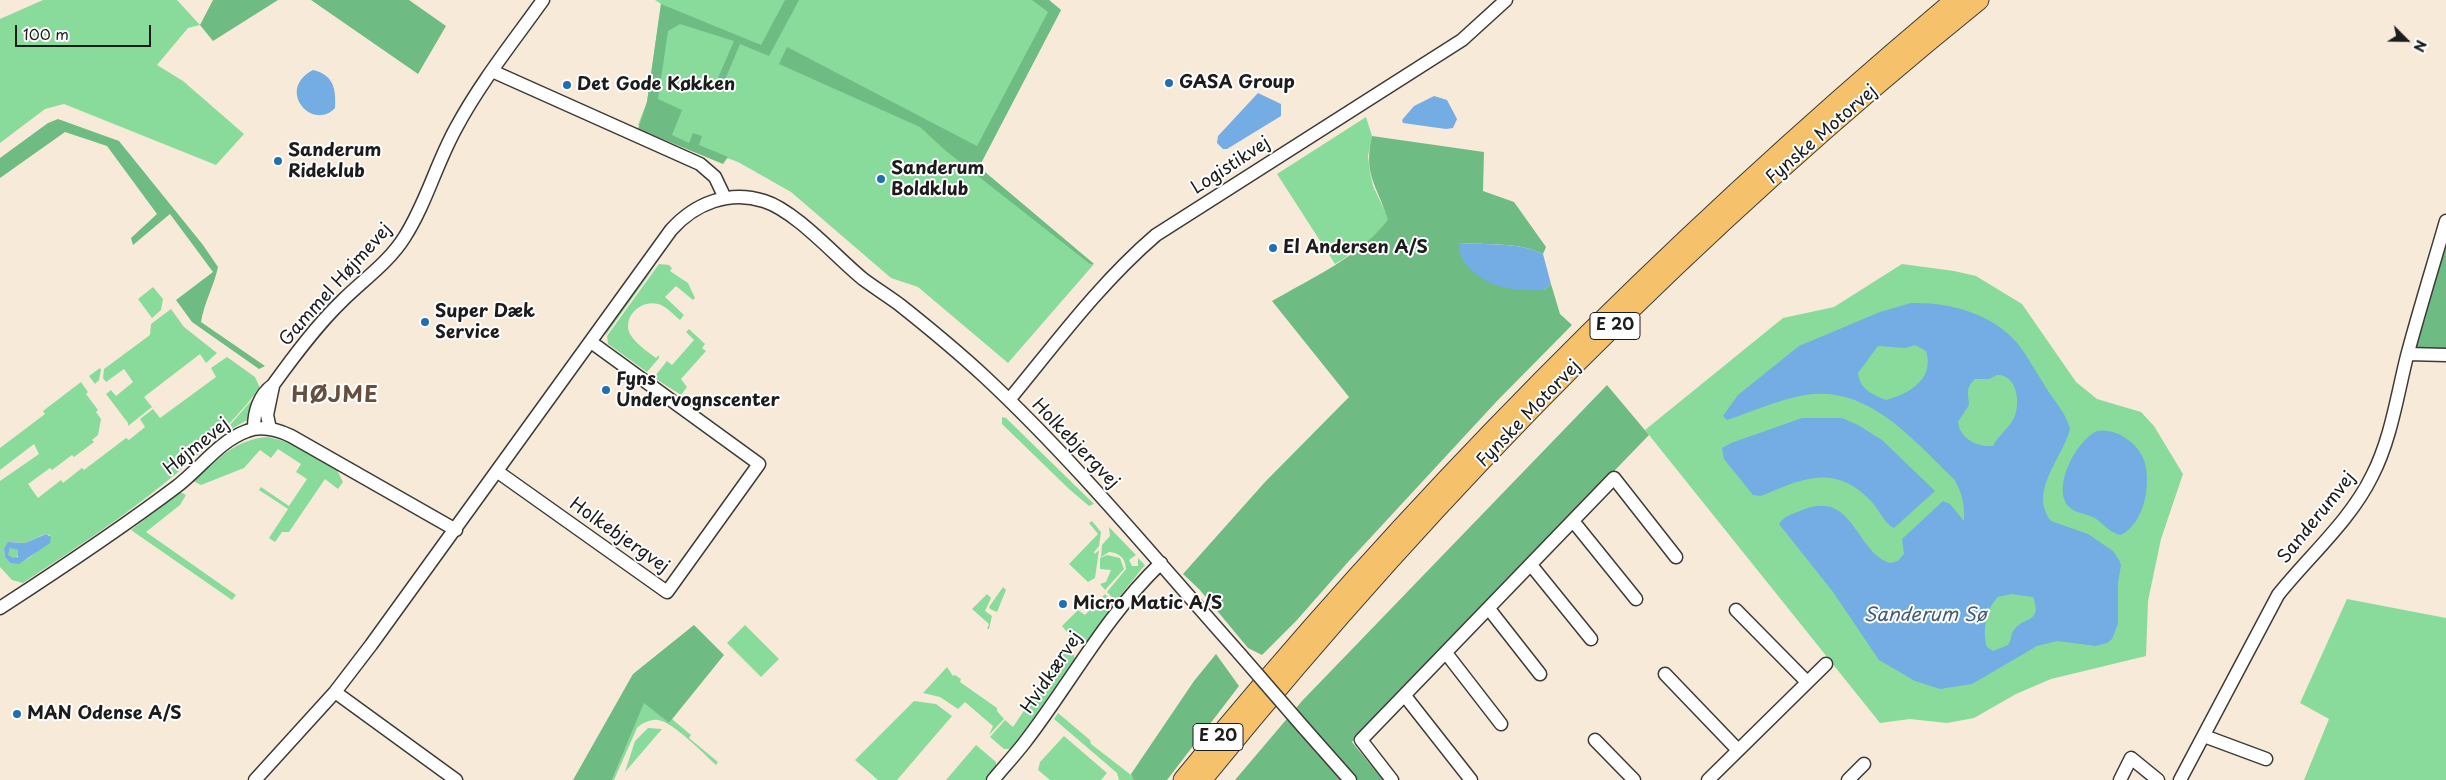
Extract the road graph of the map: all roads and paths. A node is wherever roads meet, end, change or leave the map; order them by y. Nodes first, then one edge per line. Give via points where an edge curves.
1 (543, 0) edge
2 (1506, 0) edge
3 (1955, 0) edge
4 (1978, 0) edge
5 (492, 72) junction
6 (725, 198) junction
7 (2446, 221) edge
8 (591, 342) junction
9 (2408, 354) junction
10 (2446, 355) edge
11 (273, 385) junction
12 (1008, 400) junction
13 (254, 428) junction
14 (270, 429) junction
15 (498, 472) junction
16 (1573, 521) junction
17 (456, 530) junction
18 (1676, 557) dead end
19 (1161, 563) junction
20 (1531, 565) junction
21 (1636, 599) dead end
22 (0, 608) edge
23 (1489, 609) junction
24 (1736, 610) dead end
25 (1591, 639) dead end
26 (1446, 653) junction
27 (1826, 664) dead end
28 (1540, 674) dead end
29 (1665, 674) dead end
30 (1807, 682) junction
31 (335, 692) junction
32 (1405, 696) junction
33 (1501, 724) dead end
34 (2204, 736) junction
35 (1595, 740) dead end
36 (1737, 749) junction
37 (2266, 759) dead end
38 (1864, 764) dead end
39 (255, 780) edge
40 (456, 780) edge
41 (992, 780) edge
42 (1183, 780) edge
43 (1202, 780) edge
44 (1350, 780) edge
45 (1392, 780) edge
46 (1471, 780) edge
47 (1634, 780) edge
48 (1708, 780) edge
49 (1848, 780) edge
50 (2120, 780) edge
51 (2158, 780) edge
52 (2180, 780) edge

1 - 5 street, Gammel Højmevej
2 - 12 street, Logistikvej via 1462,40 1156,235 1108,281
3 - 42 highway, Fynske Motorvej / E 20 via 1732,194 1496,424 1313,625
4 - 43 highway, Fynske Motorvej / E 20 via 1771,179 1584,357 1388,564
5 - 6 street via 700,164 715,177
5 - 11 street, Gammel Højmevej via 454,130 418,215 403,240 380,267 336,307
6 - 8 street, Holkebjergvej via 701,206 679,222
6 - 12 street, Holkebjergvej via 758,199 784,211 863,279 910,313
7 - 9 street, Sanderumvej
8 - 15 street, Holkebjergvej
8 - 15 street, Holkebjergvej via 759,464 667,592
9 - 10 street
9 - 34 street, Sanderumvej via 2384,450 2372,477 2358,500 2278,595
11 - 13 street, Gammel Højmevej via 260,400
11 - 14 street, Gammel Højmevej via 266,415
12 - 19 street, Holkebjergvej
13 - 14 street, Højmevej
13 - 22 street, Højmevej via 228,441 179,484 112,535
14 - 17 street, Højmevej via 291,436
15 - 17 street, Holkebjergvej
16 - 18 street via 1614,478
16 - 20 street
16 - 21 street
17 - 31 street, Holkebjergvej
19 - 41 street, Hvidkærvej via 1108,622 1029,737
19 - 44 street, Holkebjergvej, bridge
20 - 23 street
20 - 25 street
23 - 26 street
23 - 28 street
24 - 30 street
26 - 32 street
26 - 33 street
27 - 30 street
29 - 36 street
30 - 36 street
31 - 39 street, Holkebjergvej
31 - 40 street
32 - 45 street via 1361,740
32 - 46 street
34 - 37 street
34 - 52 street, Sanderumvej
35 - 47 street
36 - 48 street
38 - 49 street
50 - 51 street via 2131,758

